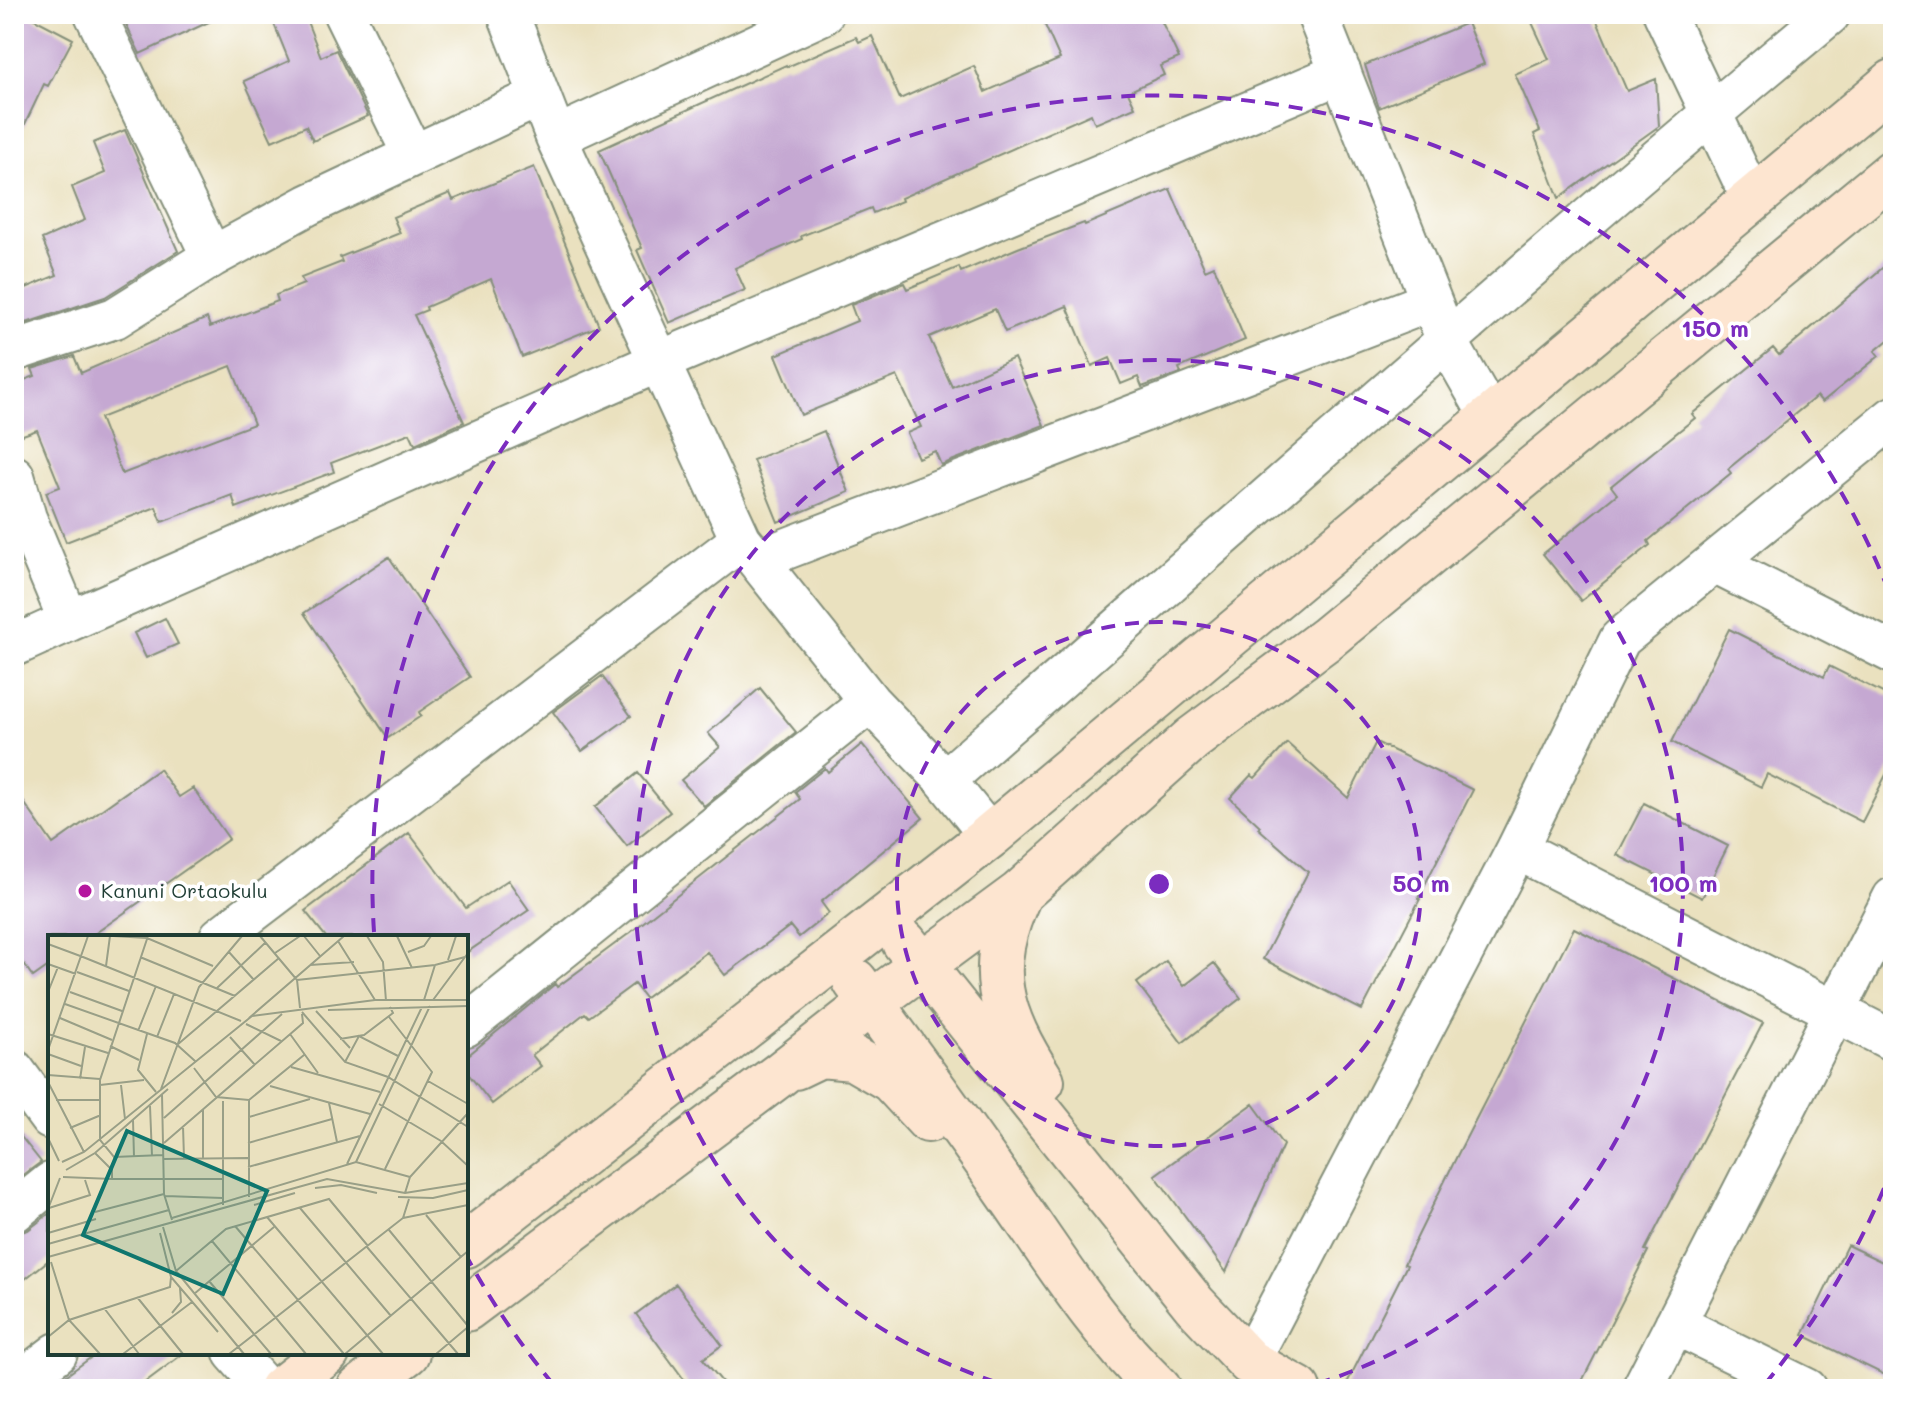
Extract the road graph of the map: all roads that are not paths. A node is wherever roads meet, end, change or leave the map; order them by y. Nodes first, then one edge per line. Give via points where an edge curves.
1 (95, 14) edge
2 (344, 14) edge
3 (508, 14) edge
4 (823, 14) edge
5 (1317, 14) edge
6 (1664, 14) edge
7 (1830, 14) edge
8 (784, 22) edge
9 (1341, 73) junction
10 (1893, 82) edge
11 (540, 96) junction
12 (1710, 114) junction
13 (556, 137) junction
14 (413, 155) junction
15 (1893, 172) edge
16 (1752, 199) junction
17 (212, 257) junction
18 (1431, 301) junction
19 (1447, 341) junction
20 (14, 351) edge
21 (658, 362) junction
22 (1893, 417) edge
23 (1491, 418) junction
24 (14, 476) edge
25 (20, 515) edge
26 (749, 550) junction
27 (1714, 563) junction
28 (69, 621) junction
29 (14, 646) edge
30 (1893, 653) edge
31 (870, 702) junction
32 (945, 780) junction
33 (990, 836) junction
34 (1517, 849) junction
35 (1020, 893) junction
36 (1893, 898) edge
37 (885, 919) junction
38 (223, 935) edge
39 (836, 957) junction
40 (923, 965) junction
41 (871, 1003) junction
42 (1835, 1011) junction
43 (468, 1024) edge
44 (1893, 1041) edge
45 (30, 1074) edge
46 (779, 1075) junction
47 (48, 1114) edge
48 (48, 1185) edge
49 (14, 1212) edge
50 (1128, 1219) junction
51 (468, 1243) edge
52 (1057, 1264) junction
53 (468, 1308) edge
54 (1675, 1324) junction
55 (54, 1355) edge
56 (236, 1355) edge
57 (324, 1355) edge
58 (404, 1355) edge
59 (1249, 1362) junction
60 (14, 1386) edge
61 (266, 1389) edge
62 (281, 1389) edge
63 (359, 1389) edge
64 (1159, 1389) edge
65 (1298, 1389) edge
66 (1642, 1389) edge
67 (1807, 1389) edge

1 - 17 street
2 - 14 street
3 - 11 street
4 - 8 street
5 - 9 street
6 - 12 street
7 - 12 street
8 - 13 street
9 - 18 street
9 - 21 street
10 - 16 main road
11 - 13 street
11 - 14 street
12 - 16 street
12 - 19 street
13 - 21 street
14 - 17 street
15 - 35 main road via 1339,629 1192,739
16 - 23 main road
17 - 20 street via 115,318
18 - 19 street
18 - 26 street
19 - 23 street
19 - 32 street
21 - 26 street
21 - 28 street
22 - 27 street
23 - 33 main road
24 - 25 street
25 - 28 street
26 - 31 street
26 - 38 street
27 - 30 street
27 - 34 street via 1620,639
28 - 29 street
31 - 32 street
31 - 43 street
32 - 33 street
33 - 37 main road
34 - 42 street
34 - 59 street
35 - 40 main road
35 - 50 main road via 999,954 1000,995 1019,1045
36 - 42 street
37 - 39 main road
37 - 40 main road
39 - 41 main road
39 - 51 main road
40 - 41 main road
40 - 50 main road
41 - 46 main road
41 - 52 main road
42 - 44 street
42 - 54 street
45 - 47 street
46 - 52 main road via 820,1055 853,1058 891,1080
46 - 53 main road
48 - 49 street
50 - 59 main road via 1194,1304
52 - 64 main road
54 - 66 street
54 - 67 street
55 - 60 street
56 - 61 street
57 - 62 main road
58 - 63 main road
59 - 65 main road

